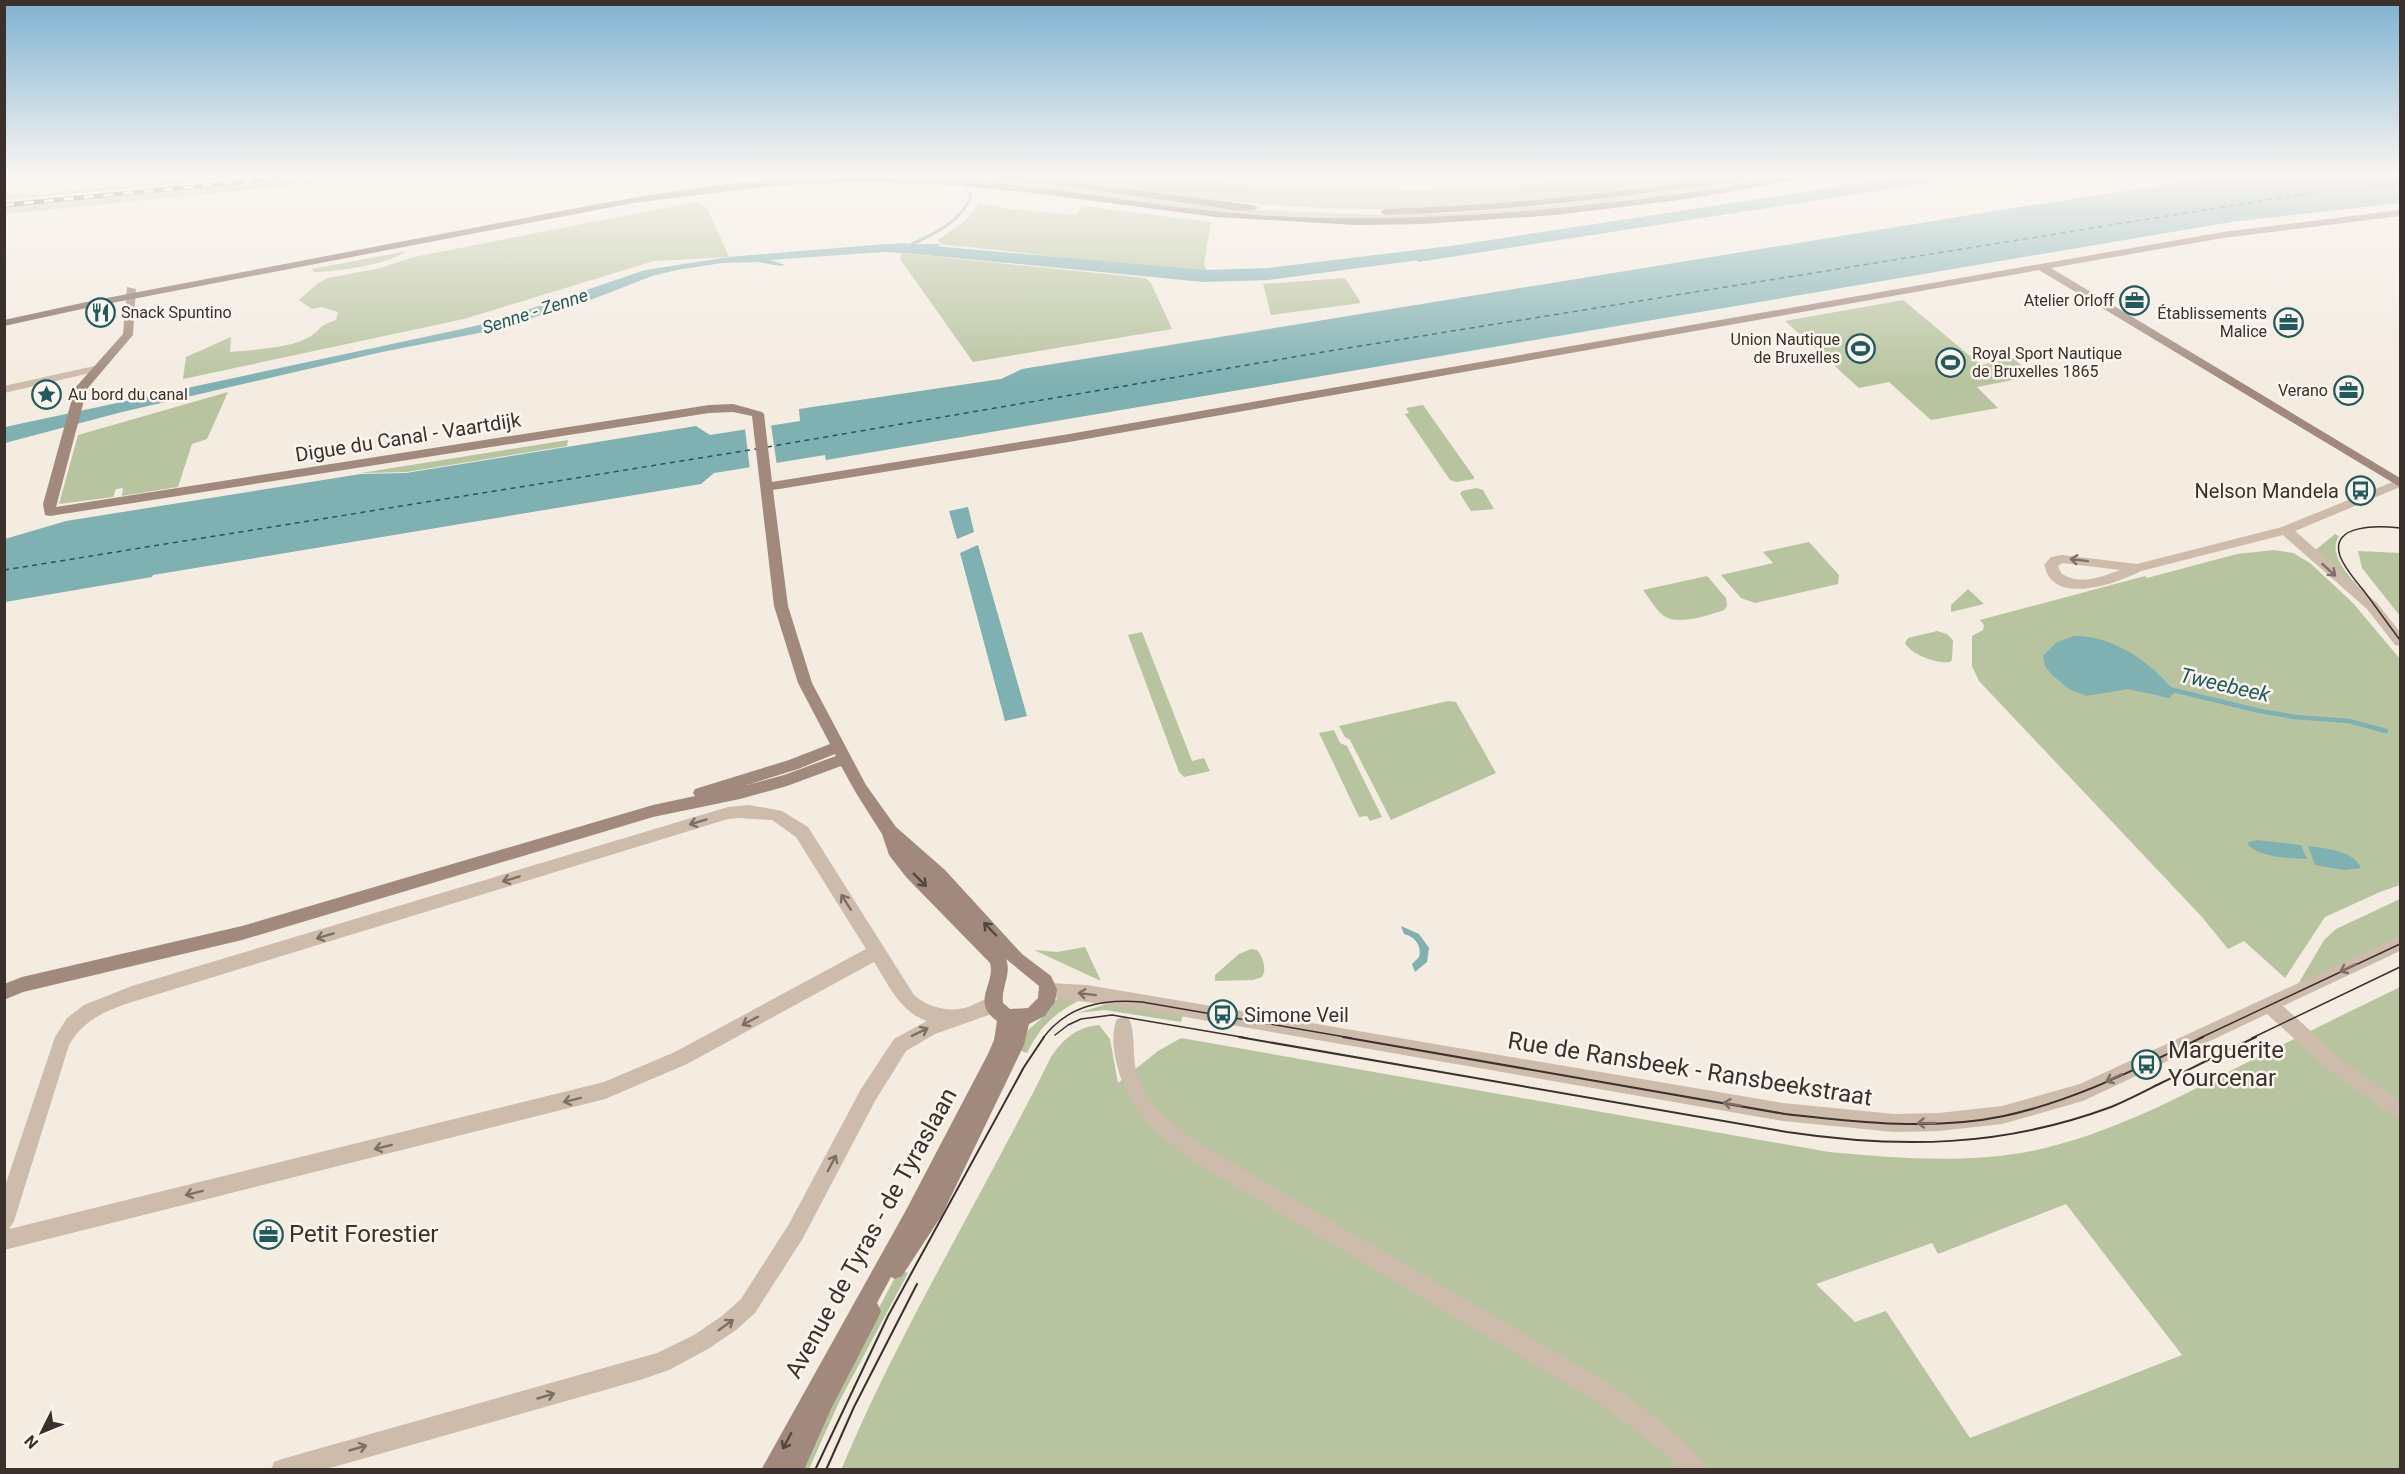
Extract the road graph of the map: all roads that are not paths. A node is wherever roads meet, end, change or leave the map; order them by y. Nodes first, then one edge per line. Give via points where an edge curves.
1 (373, 244) edge
2 (397, 244) edge
3 (2176, 244) edge
4 (2041, 267) junction
5 (131, 293) junction
6 (4, 315) edge
7 (4, 323) edge
8 (99, 368) junction
9 (4, 390) edge
10 (2400, 483) edge
11 (765, 487) junction
12 (2286, 530) junction
13 (2137, 568) junction
14 (2400, 641) edge
15 (841, 753) junction
16 (890, 832) junction
17 (2400, 943) edge
18 (876, 952) junction
19 (1030, 970) junction
20 (998, 982) junction
21 (13, 984) edge
22 (1048, 991) junction
23 (4, 992) edge
24 (2269, 1005) junction
25 (1007, 1014) junction
26 (958, 1017) junction
27 (1123, 1025) dead end
28 (2400, 1112) edge
29 (4, 1221) edge
30 (4, 1240) edge
31 (282, 1470) edge
32 (772, 1470) edge
33 (793, 1470) edge
34 (1695, 1470) edge

1 - 5 main road
2 - 5 main road
3 - 4 main road
4 - 10 main road
4 - 11 main road
5 - 6 main road
5 - 7 main road
5 - 8 main road via 128,335
8 - 9 street
8 - 11 main road, Digue du Canal - Vaartdijk via 81,387 75,404 50,512 732,408 758,414
10 - 12 street
11 - 15 main road via 775,573 789,638 805,683
12 - 13 street
12 -> 14 street via 2372,606
13 -> 13 street via 2062,559 2051,565 2054,575 2077,585 2123,576
15 - 16 main road
15 - 21 main road via 797,777 653,811 242,933
19 -> 16 main road via 912,848
16 -> 20 main road via 903,862 995,957 1000,970
17 -> 24 street, Rue de Ransbeek - Ransbeekstraat
18 - 26 street via 912,1005 928,1014
18 -> 29 street via 802,832 779,815 750,810 728,813 132,994 88,1011 66,1032
18 -> 30 street via 681,1058 605,1090
19 - 20 main road via 1012,971
19 - 22 main road via 1043,978
20 - 25 main road via 992,997
21 - 23 main road
24 -> 22 street, Rue de Ransbeek - Ransbeekstraat via 2113,1079 2057,1101 1971,1120 1894,1124 1783,1112 1145,1002
22 - 25 main road via 1044,1006 1035,1014
24 - 28 street via 2332,1062
25 - 26 street
25 -> 32 main road, Avenue de Tyras - de Tyraslaan via 1003,1040 994,1060 912,1219
25 - 33 main road, Avenue de Tyras - de Tyraslaan via 1022,1026 1015,1045 934,1208 900,1260 823,1401
31 -> 26 street via 640,1369 681,1353 709,1336 741,1313 762,1287 868,1095 900,1045 920,1032
27 - 34 street via 1123,1053 1132,1086 1150,1115 1177,1140 1604,1393 1670,1443

